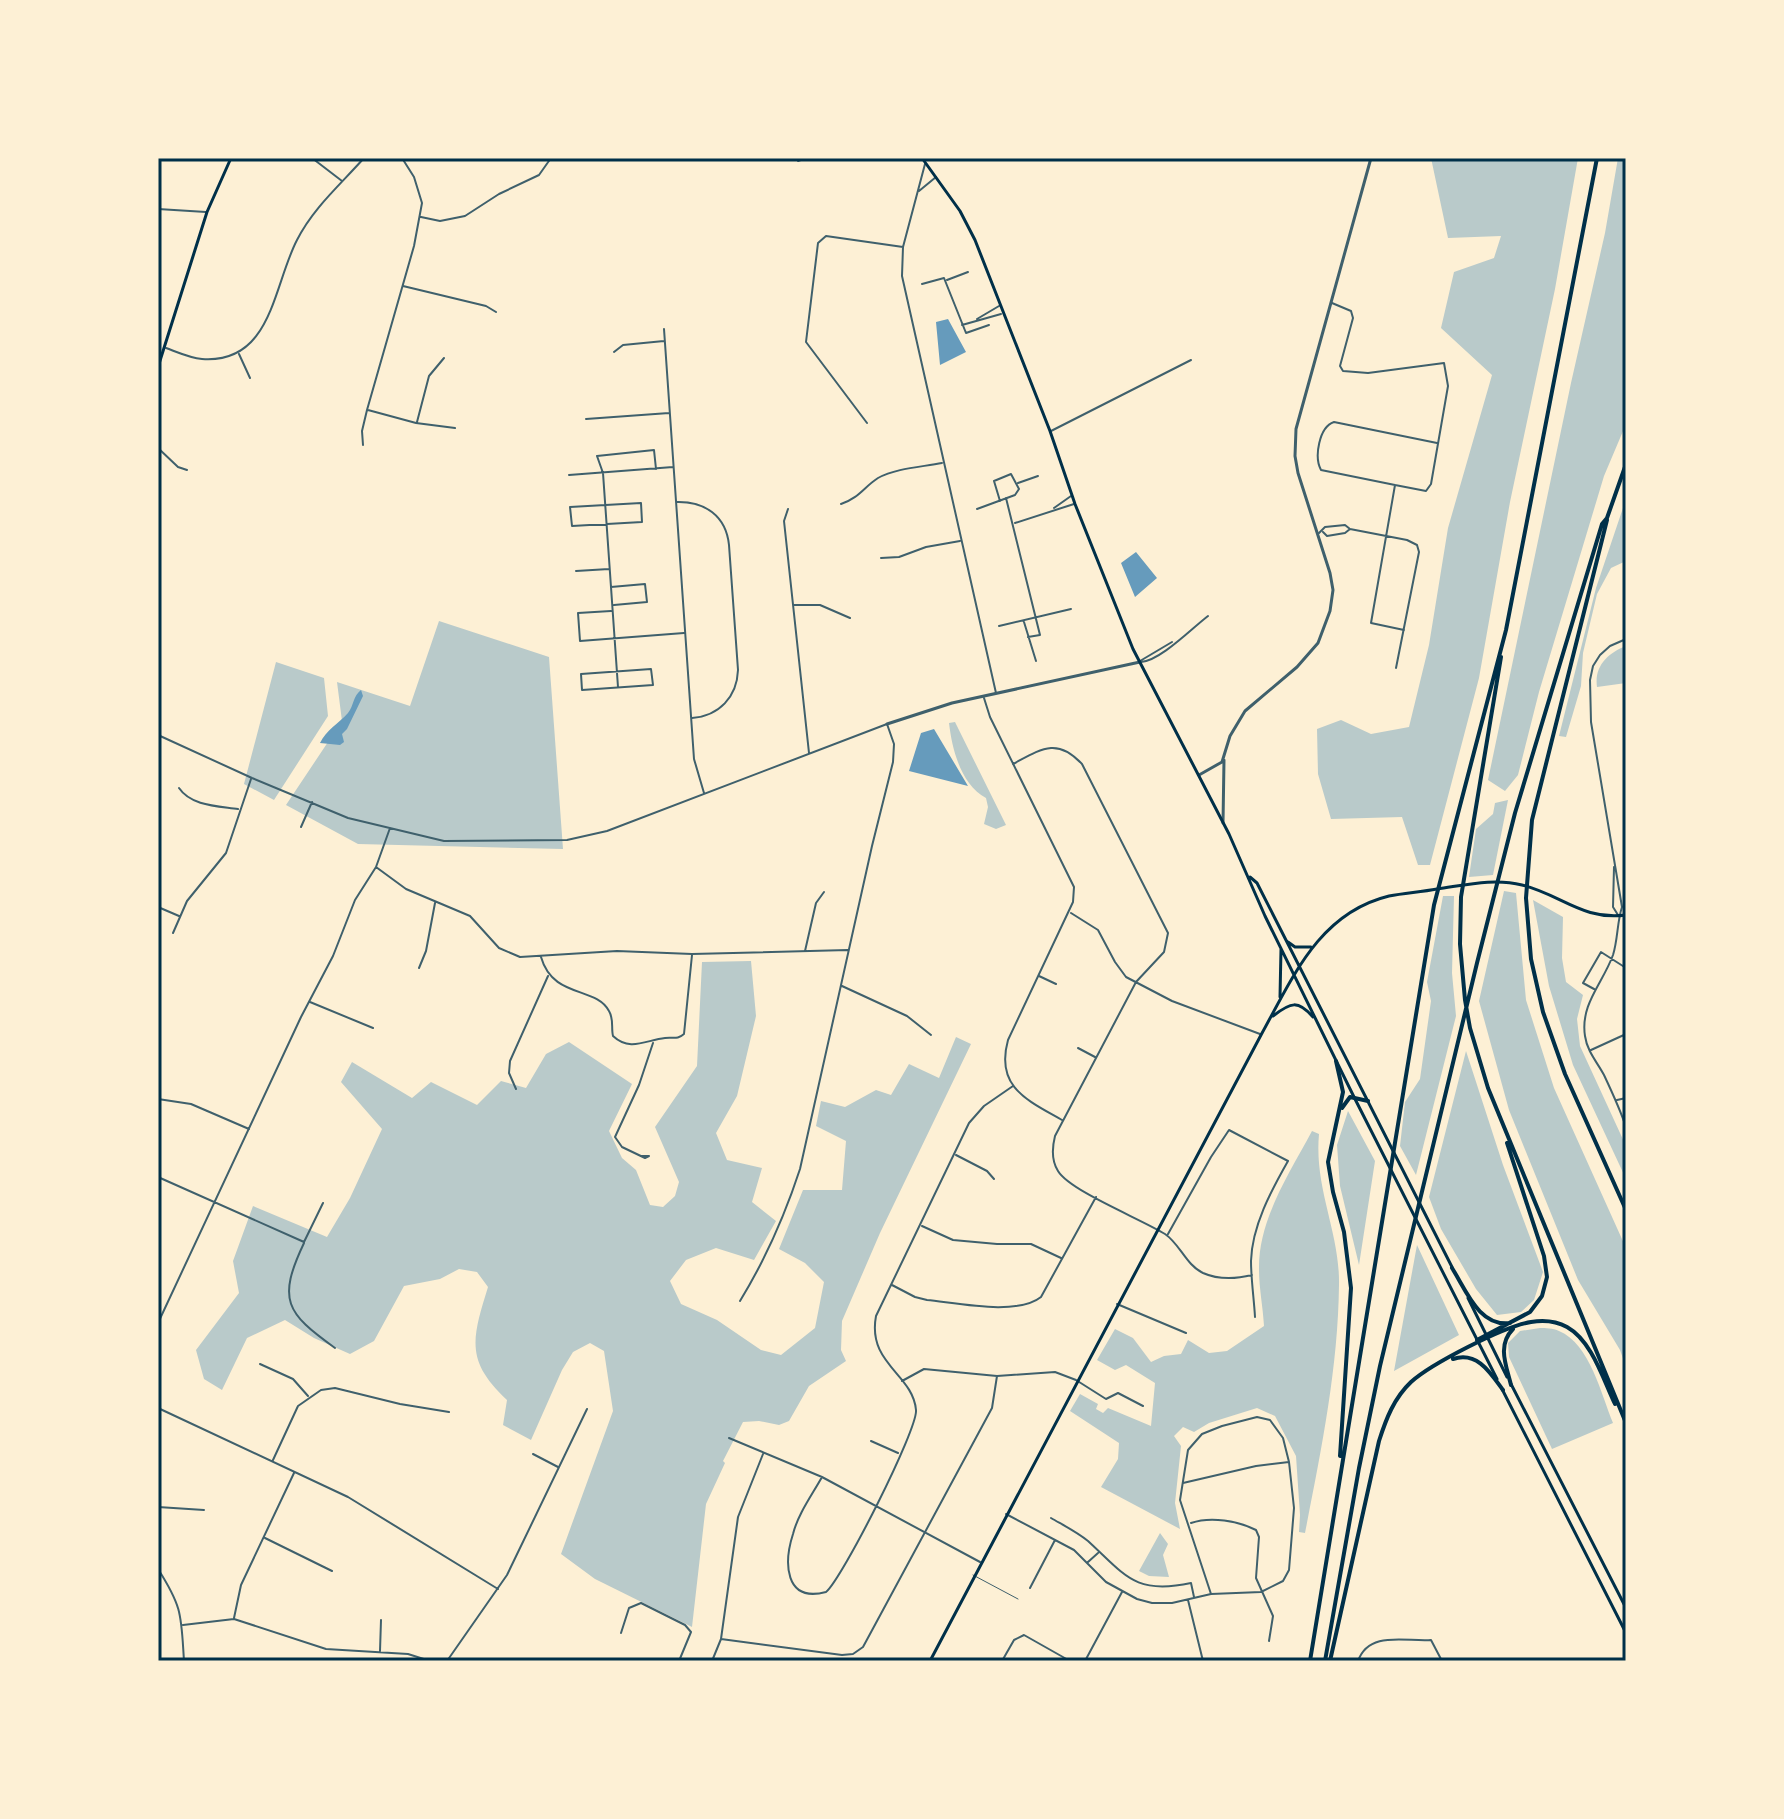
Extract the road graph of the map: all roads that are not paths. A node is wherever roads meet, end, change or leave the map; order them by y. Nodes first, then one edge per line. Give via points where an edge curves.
1 (231, 158) edge
2 (312, 158) edge
3 (364, 158) edge
4 (402, 158) edge
5 (551, 158) edge
6 (806, 158) edge
7 (1371, 158) edge
8 (1597, 158) edge
9 (924, 160) edge
10 (798, 161) dead end
11 (936, 176) junction
12 (343, 181) junction
13 (918, 191) junction
14 (158, 209) edge
15 (207, 212) junction
16 (420, 217) junction
17 (903, 247) junction
18 (968, 272) dead end
19 (944, 279) junction
20 (922, 284) dead end
21 (402, 286) junction
22 (1331, 302) junction
23 (1000, 305) junction
24 (496, 312) dead end
25 (1003, 313) junction
26 (976, 319) junction
27 (962, 325) junction
28 (989, 325) dead end
29 (664, 329) dead end
30 (665, 341) junction
31 (165, 348) junction
32 (239, 352) junction
33 (614, 352) dead end
34 (444, 358) dead end
35 (1191, 360) dead end
36 (158, 367) edge
37 (250, 378) dead end
38 (367, 410) junction
39 (670, 413) junction
40 (586, 419) dead end
41 (416, 423) junction
42 (867, 423) dead end
43 (455, 428) dead end
44 (1050, 431) junction
45 (1439, 443) junction
46 (363, 445) dead end
47 (158, 448) edge
48 (943, 463) junction
49 (1626, 464) edge
50 (674, 467) junction
51 (656, 469) junction
52 (187, 470) dead end
53 (603, 473) junction
54 (569, 475) dead end
55 (1038, 476) dead end
56 (1017, 483) junction
57 (1395, 485) junction
58 (1072, 495) junction
59 (1006, 498) junction
60 (1000, 501) junction
61 (676, 502) junction
62 (841, 504) dead end
63 (1075, 504) junction
64 (606, 505) junction
65 (788, 509) dead end
66 (977, 509) dead end
67 (1053, 509) junction
68 (1607, 518) junction
69 (1014, 523) junction
70 (607, 524) junction
71 (1350, 529) junction
72 (1320, 533) junction
73 (1385, 536) junction
74 (961, 540) junction
75 (881, 558) dead end
76 (610, 569) junction
77 (576, 571) dead end
78 (611, 587) junction
79 (613, 605) junction
80 (793, 605) junction
81 (1071, 609) dead end
82 (613, 610) junction
83 (1208, 616) dead end
84 (850, 618) dead end
85 (1036, 618) junction
86 (1023, 620) junction
87 (999, 626) dead end
88 (1404, 630) junction
89 (1506, 630) junction
90 (685, 633) junction
91 (1028, 637) junction
92 (615, 638) junction
93 (1626, 639) edge
94 (1036, 661) dead end
95 (1140, 662) junction
96 (1396, 668) dead end
97 (617, 672) junction
98 (618, 687) junction
99 (996, 694) junction
100 (984, 697) junction
101 (691, 718) junction
102 (887, 724) junction
103 (158, 735) edge
104 (809, 754) junction
105 (1224, 757) junction
106 (1013, 764) junction
107 (1199, 775) junction
108 (252, 778) junction
109 (179, 788) dead end
110 (704, 794) junction
111 (312, 801) junction
112 (239, 810) junction
113 (1223, 823) junction
114 (301, 827) dead end
115 (391, 827) junction
116 (1614, 865) junction
117 (376, 867) junction
118 (1250, 877) junction
119 (824, 892) dead end
120 (436, 902) junction
121 (158, 907) edge
122 (1069, 912) junction
123 (1626, 915) edge
124 (180, 916) junction
125 (1619, 916) junction
126 (173, 933) dead end
127 (1285, 940) junction
128 (1311, 947) junction
129 (1281, 948) junction
130 (849, 949) junction
131 (804, 952) junction
132 (692, 954) junction
133 (541, 955) junction
134 (1612, 958) junction
135 (1298, 967) junction
136 (419, 968) dead end
137 (1626, 968) edge
138 (549, 975) junction
139 (1038, 975) junction
140 (1294, 975) junction
141 (1136, 982) junction
142 (1056, 984) dead end
143 (840, 985) junction
144 (1594, 989) junction
145 (1279, 1001) junction
146 (309, 1002) junction
147 (1270, 1018) junction
148 (1316, 1021) junction
149 (373, 1028) dead end
150 (1626, 1034) edge
151 (931, 1035) dead end
152 (1261, 1035) junction
153 (653, 1042) junction
154 (1078, 1048) dead end
155 (1590, 1051) junction
156 (1096, 1057) junction
157 (1336, 1061) junction
158 (1013, 1086) junction
159 (516, 1089) dead end
160 (1354, 1097) junction
161 (1626, 1098) edge
162 (158, 1099) edge
163 (1616, 1100) junction
164 (1368, 1101) junction
165 (1341, 1110) junction
166 (1500, 1118) junction
167 (1063, 1120) junction
168 (1626, 1124) edge
169 (250, 1130) junction
170 (1198, 1151) junction
171 (955, 1155) junction
172 (642, 1156) dead end
173 (1211, 1157) junction
174 (158, 1177) edge
175 (994, 1179) dead end
176 (1096, 1197) junction
177 (216, 1201) junction
178 (323, 1203) dead end
179 (1626, 1209) edge
180 (920, 1226) junction
181 (1156, 1230) junction
182 (1167, 1236) junction
183 (304, 1242) junction
184 (1062, 1259) junction
185 (1452, 1268) junction
186 (1252, 1275) junction
187 (891, 1285) junction
188 (740, 1301) dead end
189 (1117, 1304) junction
190 (1255, 1317) dead end
191 (1521, 1321) junction
192 (158, 1323) edge
193 (1186, 1333) dead end
194 (1487, 1338) junction
195 (1478, 1342) junction
196 (335, 1348) dead end
197 (260, 1364) dead end
198 (1439, 1364) junction
199 (997, 1376) junction
200 (1076, 1380) junction
201 (901, 1382) junction
202 (1511, 1385) junction
203 (1503, 1390) junction
204 (309, 1397) junction
205 (1143, 1406) dead end
206 (158, 1408) edge
207 (587, 1409) dead end
208 (449, 1412) dead end
209 (1626, 1425) edge
210 (729, 1438) dead end
211 (871, 1441) dead end
212 (763, 1452) junction
213 (533, 1454) dead end
214 (899, 1454) junction
215 (273, 1461) junction
216 (1289, 1462) junction
217 (559, 1467) junction
218 (295, 1472) junction
219 (822, 1477) junction
220 (1182, 1484) junction
221 (1337, 1486) junction
222 (158, 1507) edge
223 (875, 1507) junction
224 (204, 1510) dead end
225 (1006, 1514) junction
226 (1051, 1518) dead end
227 (1190, 1523) junction
228 (926, 1533) junction
229 (264, 1537) junction
230 (1055, 1540) junction
231 (1098, 1552) junction
232 (980, 1562) junction
233 (1087, 1563) junction
234 (158, 1569) edge
235 (332, 1571) dead end
236 (973, 1575) junction
237 (1030, 1588) dead end
238 (498, 1589) junction
239 (1122, 1592) junction
240 (1261, 1592) junction
241 (1211, 1594) junction
242 (1194, 1597) junction
243 (1018, 1599) dead end
244 (1188, 1599) junction
245 (1626, 1608) edge
246 (234, 1619) junction
247 (381, 1620) dead end
248 (183, 1625) junction
249 (621, 1633) dead end
250 (1626, 1633) edge
251 (721, 1639) junction
252 (1269, 1641) dead end
253 (380, 1653) junction
254 (184, 1661) edge
255 (430, 1661) edge
256 (447, 1661) edge
257 (679, 1661) edge
258 (712, 1661) edge
259 (930, 1661) edge
260 (1002, 1661) edge
261 (1070, 1661) edge
262 (1085, 1661) edge
263 (1203, 1661) edge
264 (1310, 1661) edge
265 (1328, 1661) edge
266 (1358, 1661) edge
267 (1442, 1661) edge

1 - 15 main road
2 - 12 street
3 - 12 street
4 - 16 street via 419,191
5 - 16 street via 539,175 458,220
6 - 10 street
7 - 22 street
8 - 89 highway
9 - 11 main road
9 - 13 street
11 - 13 street
11 - 23 main road via 975,240
12 - 32 street via 298,238 266,323
13 - 17 street
14 - 15 street
15 - 31 main road
16 - 21 street
17 - 42 street via 826,236 818,243 806,342
17 - 48 street via 902,276
18 - 19 street
19 - 20 street
19 - 27 street
21 - 24 street
21 - 38 street
22 - 45 street via 1351,311 1353,318 1343,371 1444,363 1448,386
22 - 72 street via 1295,436 1298,473
23 - 25 main road
23 - 26 street
25 - 26 street
25 - 44 main road
26 - 27 street
27 - 28 street via 966,333
29 - 30 street
30 - 33 street via 623,345
30 - 39 street
31 - 32 street via 204,359
31 - 36 main road
32 - 37 street
34 - 41 street via 429,376
35 - 44 street
38 - 41 street
38 - 46 street
39 - 40 street
39 - 50 street
41 - 43 street
44 - 58 main road
45 - 57 street via 1429,489
45 - 57 street via 1328,424 1317,458 1321,470
47 - 52 street
48 - 62 street via 886,474
48 - 74 street
49 - 68 highway
50 - 51 street
50 - 61 street
51 - 53 street
51 - 53 street via 654,450 597,456
53 - 54 street
53 - 64 street
55 - 56 street
56 - 59 street via 1018,492
56 - 60 street via 1011,474 995,479
57 - 73 street
58 - 63 main road
58 - 67 street
59 - 60 street
59 - 69 street
60 - 66 street
61 - 90 street
61 - 101 street via 708,509 726,530 737,658 738,677 730,698 710,715
63 - 67 street
63 - 95 main road
64 - 70 street
64 - 70 street via 641,503 642,522
64 - 70 street via 570,507 572,526
65 - 80 street via 784,521
67 - 69 street
68 - 179 highway via 1532,820 1526,898 1531,959 1543,1012
68 - 265 highway via 1501,865 1425,1176 1359,1468
69 - 85 street
70 - 76 street
71 - 72 street
71 - 72 street via 1336,525
71 - 73 street
72 - 105 street via 1333,590 1324,631 1309,656 1245,711
73 - 88 street via 1413,542 1419,552
73 - 88 street via 1371,623
74 - 75 street
74 - 99 street
76 - 77 street
76 - 78 street
78 - 79 street
78 - 79 street via 645,584 647,602
79 - 82 street
80 - 84 street via 820,605
80 - 104 street
81 - 85 street
82 - 92 street
82 - 92 street via 578,613 580,641
83 - 95 street
85 - 86 street
85 - 91 street via 1040,635
86 - 87 street
86 - 91 street
88 - 96 street
89 - 166 highway via 1464,873 1460,944 1465,1000 1481,1070
89 - 221 highway via 1440,874
90 - 92 street
90 - 101 street
91 - 94 street
92 - 97 street
93 - 116 street via 1600,655 1590,680 1591,722
95 - 99 street
95 - 107 main road
97 - 98 street
97 - 98 street via 651,669 653,685
97 - 98 street via 581,674 582,690
99 - 100 street
100 - 102 street
100 - 106 street
101 - 110 street
102 - 104 street
102 - 130 street via 893,762
103 - 108 street
104 - 110 street
105 - 107 street
105 - 113 street
106 - 122 street via 1071,879
106 - 141 street via 1041,749 1055,748 1070,752 1082,764 1168,933 1165,951
107 - 113 main road
108 - 111 street
108 - 112 street
109 - 112 street via 196,801
110 - 115 street via 607,831 567,840 457,842
111 - 114 street
111 - 115 street via 348,818
112 - 124 street via 226,853
113 - 118 main road
115 - 117 street
116 - 125 street via 1620,883
116 - 125 street via 1613,907
117 - 120 street
117 - 146 street via 355,900
118 - 127 main road
118 - 129 main road
119 - 131 street via 816,903
120 - 133 street via 470,916 505,952
120 - 136 street
121 - 124 street
122 - 139 street
122 - 141 street via 1098,930 1120,970
123 - 125 main road
124 - 126 street
125 - 128 main road via 1579,910 1519,884 1481,882 1363,905 1340,918
125 - 134 street
127 - 128 main road via 1295,947
127 - 135 main road
128 - 135 main road
129 - 140 main road
129 - 145 main road
130 - 131 street
130 - 143 street
131 - 132 street
132 - 133 street
132 - 153 street via 685,1031 680,1038
133 - 138 street
134 - 137 street
134 - 144 street
134 - 144 street via 1601,952 1583,983
135 - 140 main road
135 - 164 main road
138 - 153 street via 605,1005 619,1041
138 - 159 street via 510,1061
139 - 142 street
139 - 158 street via 1005,1049 1005,1068
140 - 145 main road
140 - 148 main road
141 - 152 street
141 - 156 street
143 - 151 street via 907,1016
143 - 188 street via 800,1169 759,1270
144 - 155 street via 1585,1034
145 - 147 main road
146 - 149 street
146 - 169 street
147 - 148 main road via 1296,1004
147 - 152 main road
148 - 157 main road
150 - 155 street
152 - 170 main road
153 - 172 street via 615,1137 622,1147
154 - 156 street
155 - 163 street
156 - 167 street
157 - 160 main road
157 - 165 highway
158 - 167 street
158 - 171 street via 975,1115
160 - 164 highway
160 - 165 highway
160 - 195 main road
161 - 163 street
162 - 169 street via 191,1104
163 - 168 street
164 - 185 main road
165 - 221 highway via 1328,1162 1351,1288
166 - 191 highway via 1547,1268 1542,1296
166 - 209 highway
167 - 176 street via 1052,1146 1053,1160 1064,1179
169 - 177 street
170 - 173 street
170 - 181 main road
171 - 175 street
171 - 180 street
173 - 182 street
173 - 186 street via 1229,1130 1288,1161 1259,1223
174 - 177 street
176 - 181 street
176 - 184 street
177 - 183 street
177 - 192 street
178 - 183 street
180 - 184 street via 953,1240 1031,1244
180 - 187 street
181 - 182 street
181 - 189 main road
182 - 186 street via 1203,1273 1229,1279
183 - 196 street via 290,1271 288,1295 305,1326
184 - 187 street via 1041,1297 1025,1305 927,1300
185 - 191 highway via 1484,1317 1500,1324
185 - 194 main road
186 - 190 street
187 - 201 street via 876,1316 875,1335
189 - 193 street
189 - 200 main road
191 - 194 highway
191 - 202 highway via 1503,1344
191 - 209 highway via 1557,1323 1577,1334
194 - 195 highway
194 - 202 main road
195 - 198 highway
195 - 203 main road
197 - 204 street via 293,1379
198 - 203 highway via 1462,1356 1478,1360
198 - 265 highway via 1405,1388 1384,1425
199 - 200 street via 1055,1372
199 - 201 street via 924,1369
199 - 228 street via 992,1408
200 - 205 street via 1106,1399 1118,1393
200 - 225 main road
201 - 214 street via 916,1412
202 - 245 main road
203 - 250 main road
204 - 208 street via 335,1388
204 - 215 street via 298,1406
206 - 215 street
207 - 217 street
210 - 212 street
211 - 214 street
212 - 219 street
212 - 251 street via 738,1517
213 - 217 street
214 - 223 street
215 - 218 street
216 - 220 street
216 - 220 street via 1283,1438 1270,1420 1257,1417 1202,1434 1193,1442
216 - 240 street via 1294,1508 1289,1570 1283,1581
217 - 238 street
218 - 229 street
218 - 238 street via 348,1497
219 - 223 street
219 - 223 street via 792,1538 788,1576 801,1591 818,1594 833,1586
220 - 227 street via 1180,1500
221 - 264 highway
222 - 224 street
223 - 228 street
225 - 230 street
225 - 232 main road
226 - 231 street
227 - 240 street via 1205,1518 1256,1530
227 - 241 street
228 - 232 street
228 - 251 street via 871,1637 853,1654
229 - 235 street
229 - 246 street via 237,1595
230 - 233 street
230 - 237 street
231 - 233 street
231 - 242 street via 1130,1580 1163,1587 1191,1583
232 - 236 main road
233 - 239 street
234 - 248 street via 175,1597
236 - 243 lane
236 - 259 main road
238 - 256 street
239 - 244 street via 1152,1603
239 - 262 street
240 - 241 street
240 - 252 street via 1273,1616
241 - 242 street
242 - 244 street
244 - 263 street
246 - 248 street
246 - 253 street via 326,1649
247 - 253 street
248 - 254 street
249 - 257 street via 629,1608 641,1603 691,1632
251 - 258 street
253 - 255 street
260 - 261 street via 1014,1640 1024,1635
266 - 267 street via 1377,1641 1431,1640

